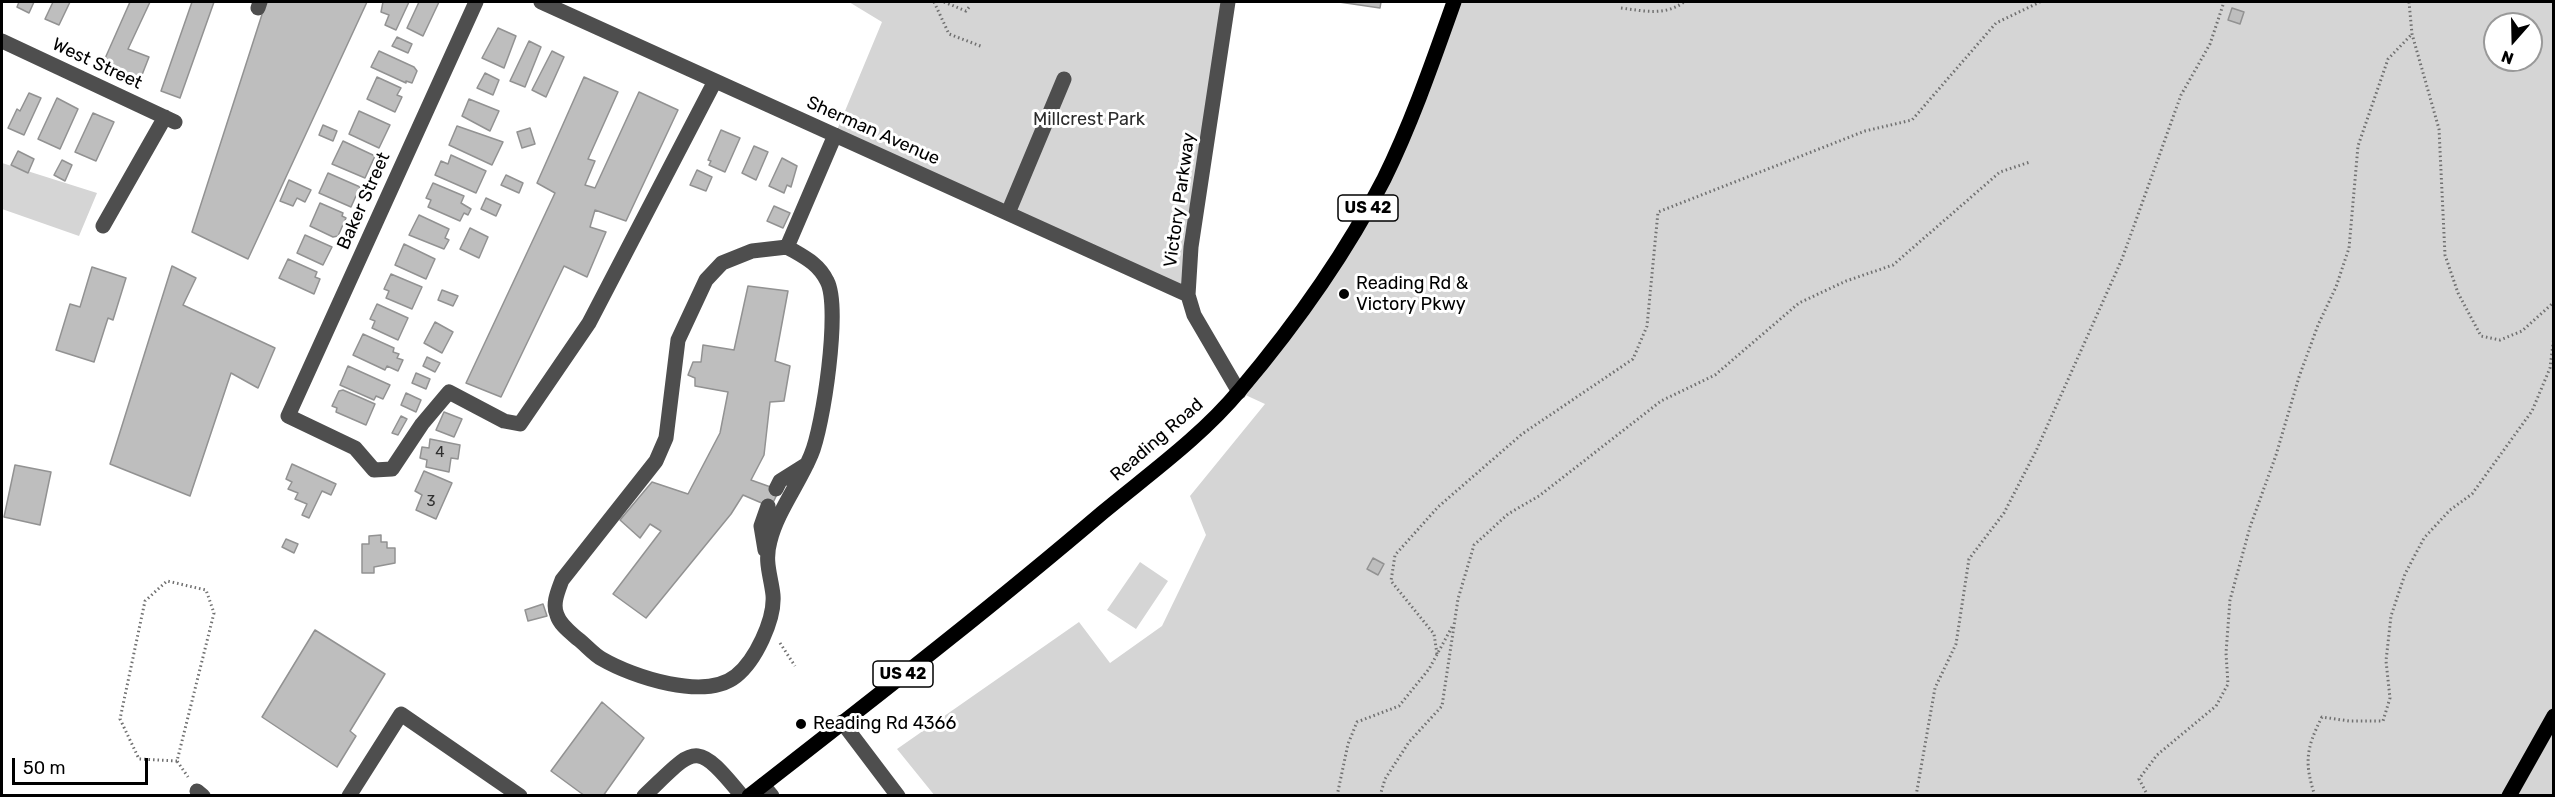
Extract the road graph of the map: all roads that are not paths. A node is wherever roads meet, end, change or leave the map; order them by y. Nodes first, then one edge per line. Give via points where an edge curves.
1 (476, 2) edge
2 (541, 2) edge
3 (1228, 2) edge
4 (1454, 2) edge
5 (2, 41) edge
6 (1064, 79) dead end
7 (715, 81) junction
8 (835, 135) junction
9 (1008, 213) junction
10 (103, 226) dead end
11 (787, 247) junction
12 (1188, 296) junction
13 (1239, 392) junction
14 (807, 464) junction
15 (776, 489) dead end
16 (768, 506) dead end
17 (766, 559) junction
18 (2553, 716) edge
19 (842, 722) junction
20 (767, 790) edge
21 (349, 795) edge
22 (520, 795) edge
23 (644, 795) edge
24 (742, 795) edge
25 (748, 795) edge
26 (898, 795) edge
27 (2509, 795) edge

1 - 7 street, Baker Street via 288,416 355,448 374,470 392,469 449,392 504,421 520,424 589,323
2 - 7 street, Sherman Avenue
3 - 12 street, Victory Parkway via 1191,248
4 - 13 main road, Reading Road / US 42 via 1410,120 1362,219 1303,310
5 - 10 street, West Street via 170,119
6 - 9 street
7 - 8 street, Sherman Avenue
8 - 9 street, Sherman Avenue
8 - 11 street
9 - 12 street, Sherman Avenue
11 - 14 street via 817,264 829,283 834,310 819,435
11 - 17 street via 752,251 722,263 706,280 678,340 666,438 656,461 562,580 555,597 556,615 565,628 601,658 630,673 691,688 712,686 734,678 750,663 767,625 773,596
12 - 13 street, Victory Parkway via 1194,315
13 - 19 main road, Reading Road / US 42 via 1204,427 1058,551
14 - 15 street via 780,481
14 - 17 street via 770,539
16 - 17 street via 761,526
18 - 27 main road
19 - 20 main road, Reading Road / US 42
19 - 26 street
20 - 25 main road, Reading Road / US 42
21 - 22 street via 400,714
23 - 24 street via 686,756 699,755 713,761

